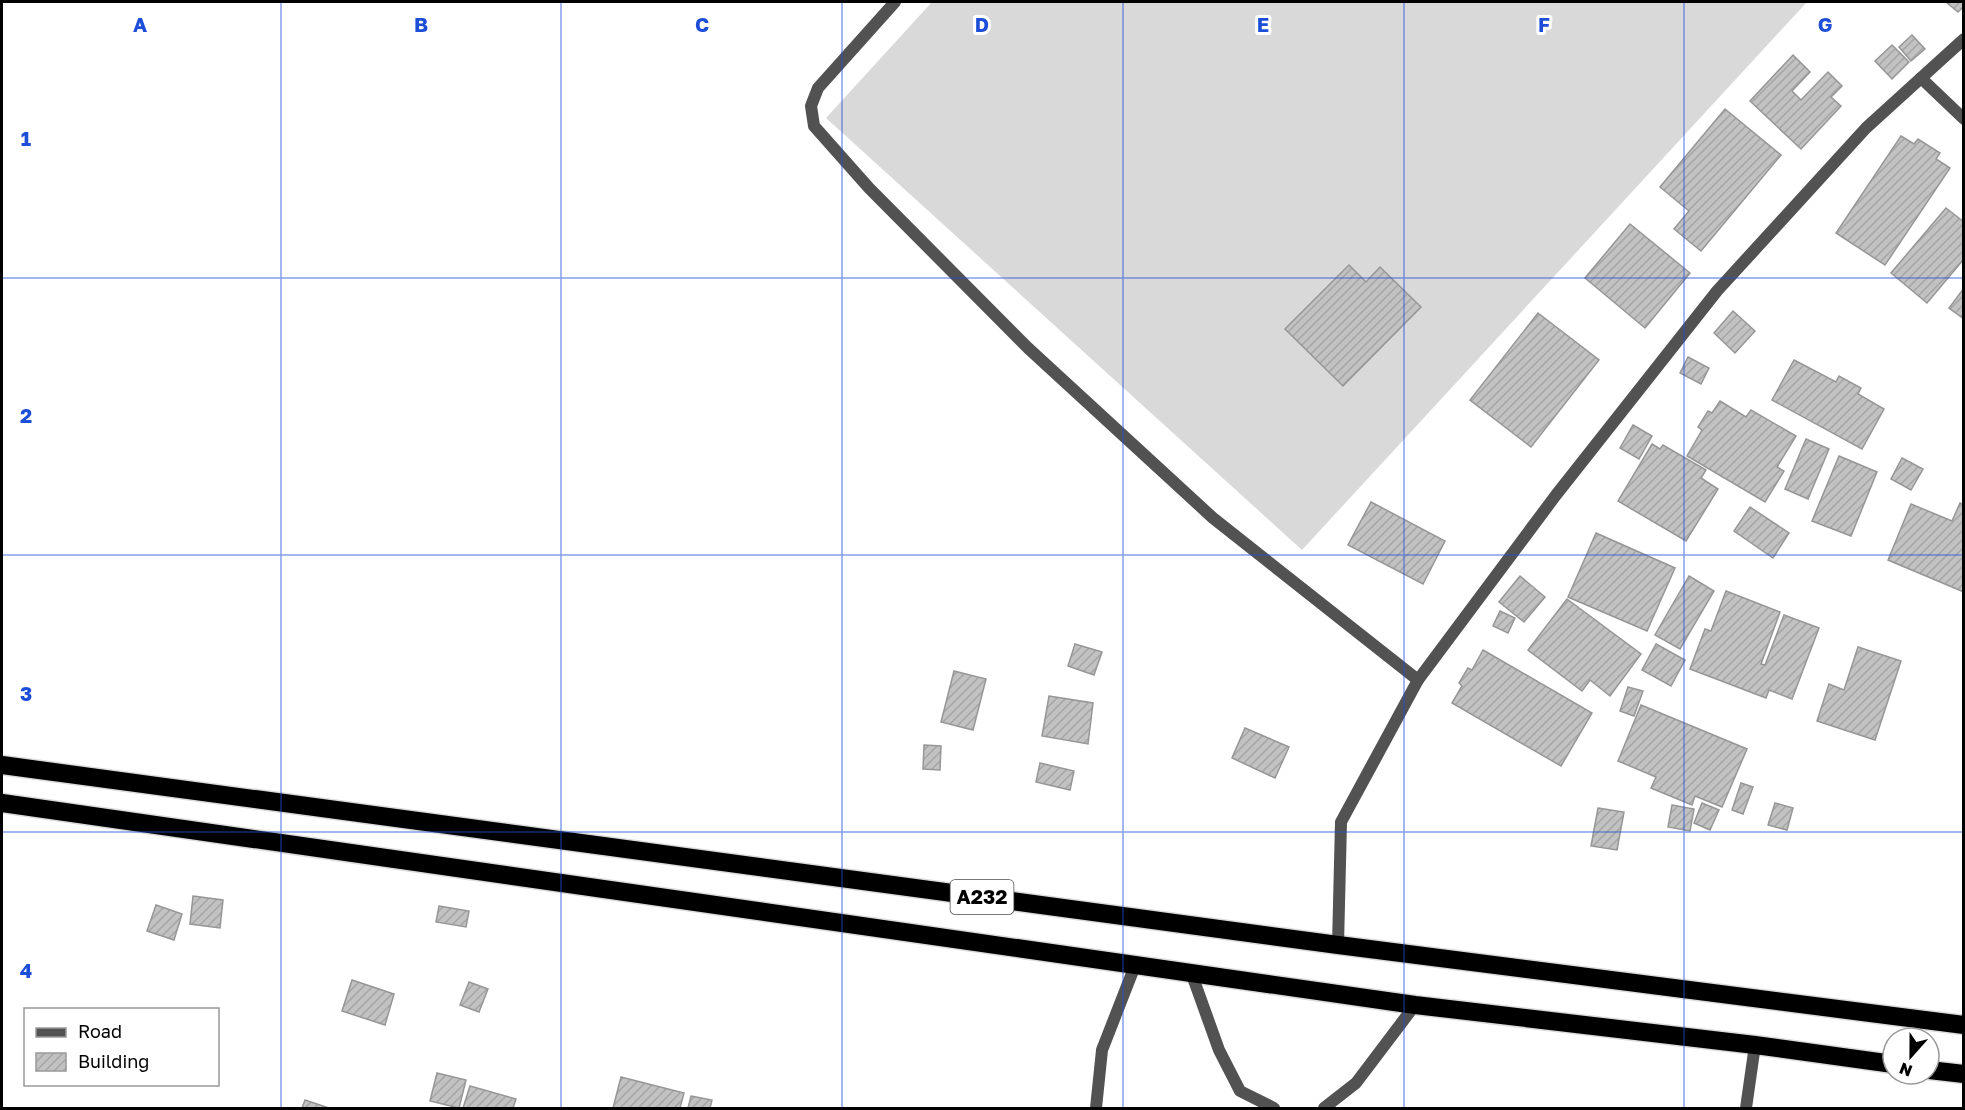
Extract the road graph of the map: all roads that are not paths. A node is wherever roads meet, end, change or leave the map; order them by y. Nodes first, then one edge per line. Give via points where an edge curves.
1 (895, 2) edge
2 (1964, 39) edge
3 (1921, 78) junction
4 (1964, 119) edge
5 (1418, 680) junction
6 (2, 765) edge
7 (2, 803) edge
8 (1338, 945) junction
9 (1136, 963) junction
10 (1191, 972) junction
11 (1415, 1005) junction
12 (1964, 1025) edge
13 (1755, 1045) junction
14 (1881, 1062) edge
15 (1941, 1071) edge
16 (1964, 1074) edge
17 (1096, 1108) edge
18 (1274, 1108) edge
19 (1324, 1108) edge
20 (1746, 1108) edge

1 - 5 street via 818,88 811,106 814,126 869,188 1046,364 1213,518
2 - 3 street
3 - 4 street
3 - 5 street via 1866,128 1716,291
5 - 8 street via 1341,822
6 - 8 highway, A232
7 - 9 highway, A232
8 - 12 highway, A232
9 - 10 highway, A232
9 - 17 street via 1102,1050
10 - 11 highway, A232
10 - 18 street via 1240,1091
11 - 13 highway, A232
11 - 19 street via 1356,1083
13 - 14 highway, A232
13 - 20 street
15 - 16 highway

